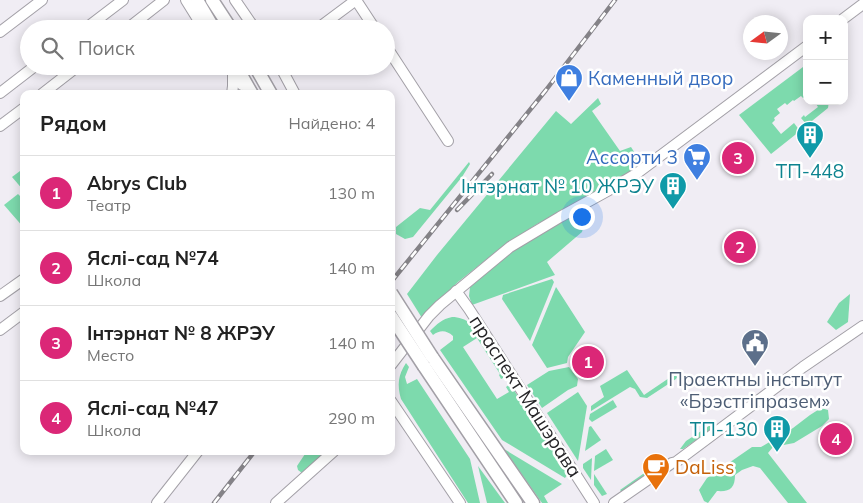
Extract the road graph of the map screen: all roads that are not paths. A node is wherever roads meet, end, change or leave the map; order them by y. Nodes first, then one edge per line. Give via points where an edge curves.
1 (42, 0) edge
2 (123, 0) edge
3 (164, 0) edge
4 (186, 0) edge
5 (197, 0) edge
6 (212, 0) edge
7 (218, 0) edge
8 (235, 0) edge
9 (356, 0) edge
10 (863, 4) edge
11 (848, 15) edge
12 (97, 20) edge
13 (138, 20) edge
14 (198, 20) edge
15 (209, 20) edge
16 (226, 20) edge
17 (227, 20) edge
18 (249, 20) edge
19 (329, 20) edge
20 (369, 20) edge
21 (0, 32) edge
22 (803, 49) edge
23 (395, 60) edge
24 (23, 75) edge
25 (66, 75) edge
26 (232, 75) edge
27 (237, 75) edge
28 (259, 75) edge
29 (285, 75) edge
30 (47, 90) edge
31 (232, 90) edge
32 (248, 90) edge
33 (269, 90) edge
34 (293, 90) edge
35 (0, 93) edge
36 (20, 111) edge
37 (0, 126) edge
38 (448, 141) dead end
39 (20, 282) edge
40 (456, 290) junction
41 (0, 296) edge
42 (395, 300) edge
43 (20, 315) edge
44 (395, 321) edge
45 (863, 326) edge
46 (0, 330) edge
47 (395, 360) edge
48 (428, 361) junction
49 (395, 407) edge
50 (195, 455) edge
51 (330, 455) edge
52 (157, 503) edge
53 (276, 503) edge
54 (460, 503) edge
55 (516, 503) edge
56 (533, 503) edge
57 (594, 503) edge
58 (614, 503) edge

1 - 21 street
2 - 12 street
3 - 13 street
4 - 14 street
5 - 15 main road
6 - 16 main road
7 - 17 main road
8 - 18 street
9 - 19 street
9 - 20 street
10 - 11 street
22 - 40 street via 636,174 510,247
23 - 38 street
24 - 35 street
25 - 30 street
26 - 31 street
27 - 32 main road
28 - 33 main road
29 - 34 street
36 - 37 street
39 - 41 street
40 - 47 street via 429,316
40 - 57 street, праспект Машэрава
42 - 48 main road, bridge
43 - 46 street
44 - 48 main road, bridge
45 - 58 street via 676,462
48 - 55 main road
48 - 56 main road
49 - 54 street
50 - 52 street
51 - 53 street

